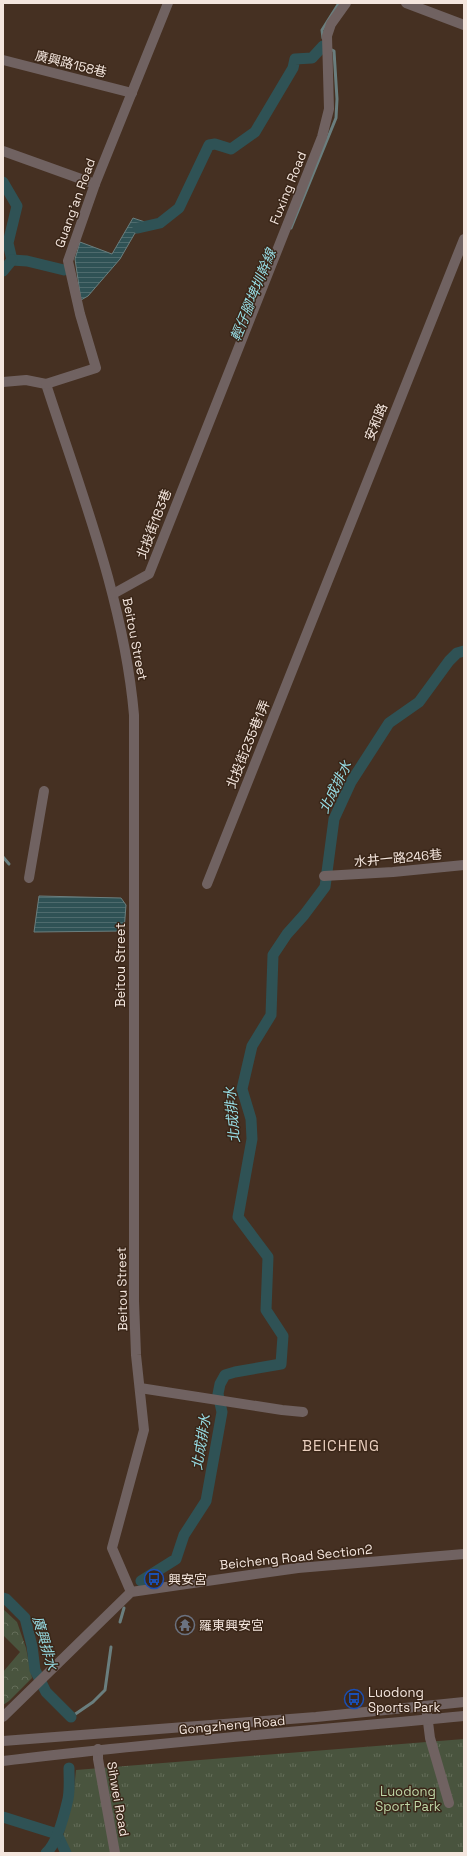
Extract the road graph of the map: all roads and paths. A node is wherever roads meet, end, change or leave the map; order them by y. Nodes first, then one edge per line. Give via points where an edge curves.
1 (168, 3) edge
2 (346, 3) edge
3 (406, 3) edge
4 (464, 25) edge
5 (3, 60) edge
6 (132, 93) junction
7 (3, 151) edge
8 (94, 184) junction
9 (464, 239) edge
10 (3, 382) edge
11 (46, 384) junction
12 (199, 445) joint
13 (113, 594) junction
14 (313, 615) joint
15 (44, 791) dead end
16 (464, 865) edge
17 (324, 876) dead end
18 (29, 878) dead end
19 (207, 884) dead end
20 (140, 1388) junction
21 (303, 1412) dead end
22 (464, 1554) edge
23 (131, 1592) junction
24 (464, 1702) edge
25 (426, 1706) junction
26 (464, 1716) edge
27 (3, 1717) edge
28 (428, 1720) junction
29 (97, 1733) junction
30 (3, 1741) edge
31 (98, 1749) junction
32 (3, 1761) edge
33 (449, 1804) dead end
34 (115, 1853) edge

1 - 6 street, Guang'an Road
2 - 12 street, Fuxing Road via 331,24 327,36 329,109 322,136
3 - 4 street
5 - 6 street, 廣興路158巷
6 - 8 street, Guang'an Road
7 - 8 street
8 - 11 street, Guang'an Road via 68,261 96,368
9 - 14 street, 安和路
10 - 11 street via 26,380
11 - 13 street, Beitou Street
12 - 13 street, 北投街183巷 via 149,574
13 - 20 street, Beitou Street via 131,683 134,715 134,1301
14 - 19 street, 北投街235巷1弄
15 - 18 street
16 - 17 street, 水井一路246巷
20 - 21 street
20 - 23 street, Beitou Street via 144,1430 112,1548
22 - 23 street, Beicheng Road Section2 via 298,1568
23 - 27 street
24 - 25 street, Gongzheng Road
25 - 28 street
25 - 29 street, Gongzheng Road via 316,1718
26 - 28 street, Gongzheng Road
28 - 31 street, Gongzheng Road
28 - 33 street via 430,1738
29 - 30 street, Gongzheng Road
29 - 31 street, Sihwei Road
31 - 32 street, Gongzheng Road
31 - 34 street, Sihwei Road

